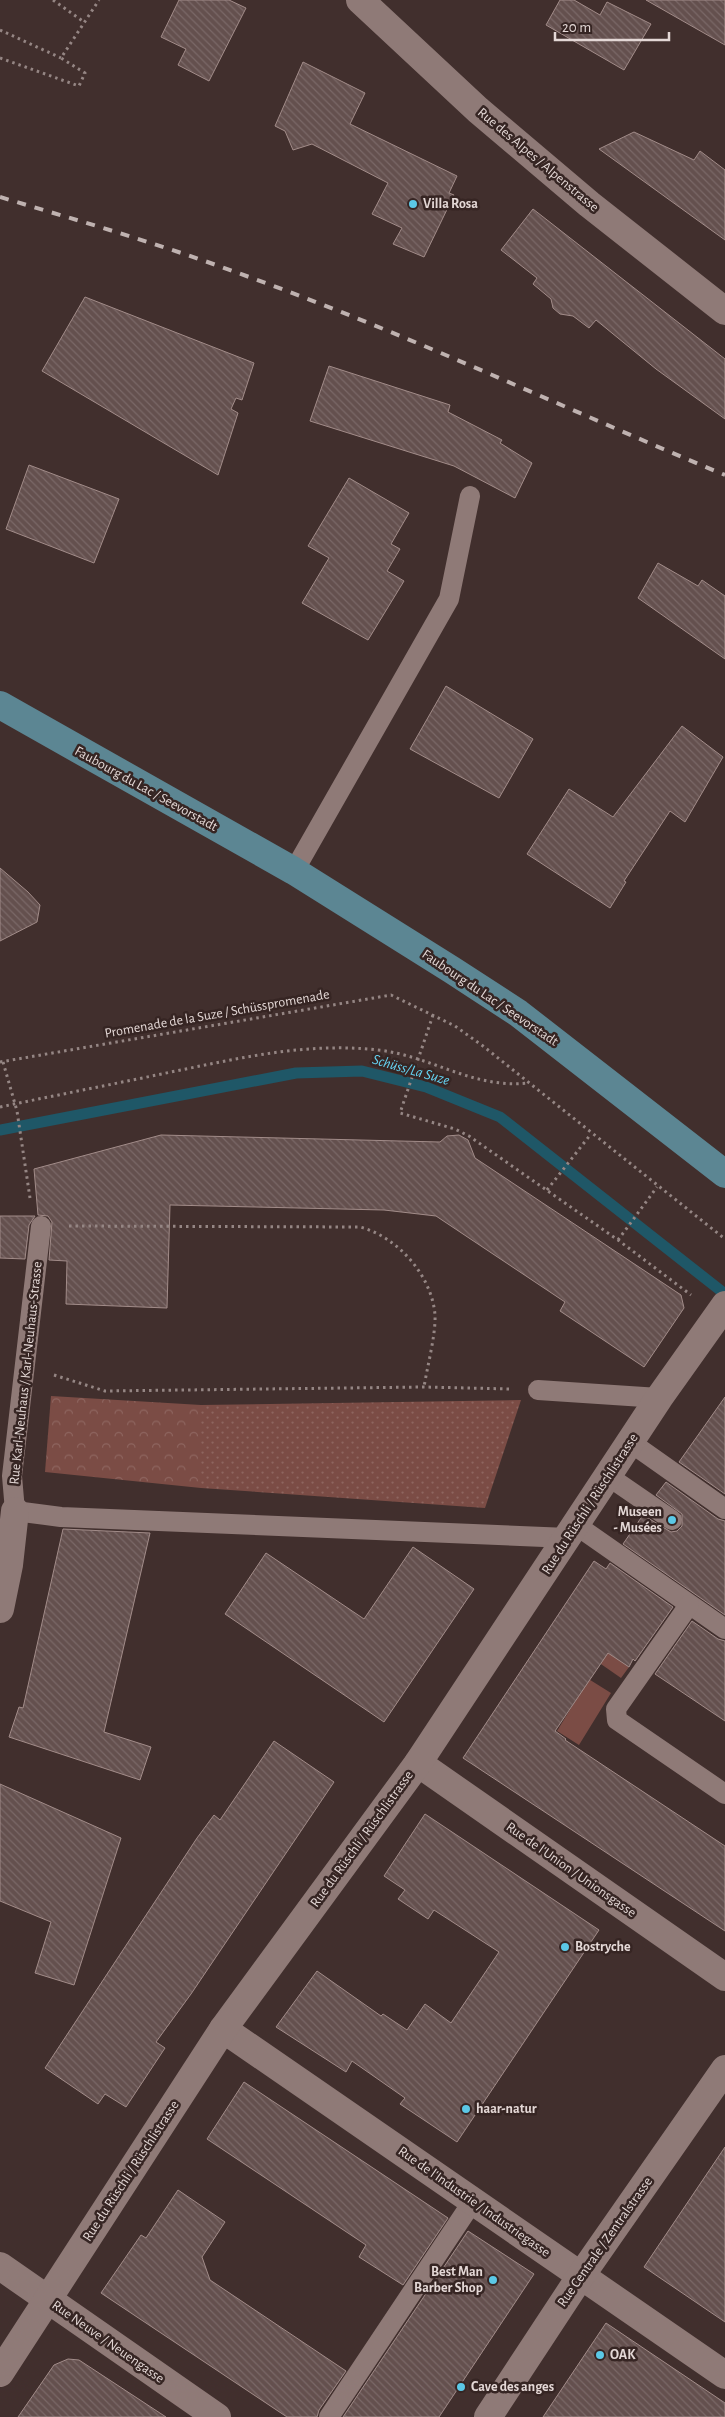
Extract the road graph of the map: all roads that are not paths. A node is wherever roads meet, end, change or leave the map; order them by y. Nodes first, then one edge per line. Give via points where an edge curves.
1 (360, 0) edge
2 (725, 311) edge
3 (470, 496) dead end
4 (0, 705) edge
5 (294, 871) junction
6 (725, 1174) edge
7 (42, 1226) road end
8 (720, 1311) edge
9 (538, 1390) road end
10 (659, 1398) junction
11 (630, 1442) junction
12 (608, 1476) junction
13 (725, 1509) edge
14 (15, 1511) junction
15 (672, 1520) dead end
16 (572, 1531) junction
17 (689, 1605) junction
18 (0, 1609) edge
19 (725, 1629) edge
20 (418, 1763) junction
21 (725, 1794) edge
22 (725, 1977) edge
23 (223, 2029) junction
24 (725, 2070) edge
25 (473, 2202) junction
26 (0, 2266) edge
27 (580, 2277) junction
28 (48, 2300) junction
29 (0, 2373) edge
30 (725, 2375) edge
31 (217, 2417) edge
32 (329, 2417) edge
33 (488, 2417) edge

1 - 2 street, Rue des Alpes / Alpenstrasse via 478,110 589,204
3 - 5 lane via 449,599
4 - 5 main road, Faubourg du Lac / Seevorstadt
5 - 6 main road, Faubourg du Lac / Seevorstadt via 518,1013
7 - 14 lane, Rue Karl-Neuhaus / Karl-Neuhaus-Strasse via 12,1476
8 - 10 street, Rue du Rüschli / Rüschlistrasse
9 - 10 lane
10 - 11 street, Rue du Rüschli / Rüschlistrasse
11 - 12 street, Rue du Rüschli / Rüschlistrasse
11 - 13 lane
12 - 15 lane
12 - 16 street, Rue du Rüschli / Rüschlistrasse
14 - 16 lane via 61,1516
14 - 18 street, Rue Karl-Neuhaus / Karl-Neuhaus-Strasse
16 - 17 lane
16 - 20 street, Rue du Rüschli / Rüschlistrasse
17 - 19 lane
17 - 21 lane via 616,1709 617,1720
20 - 22 street, Rue de l'Union / Unionsgasse
20 - 23 street, Rue du Rüschli / Rüschlistrasse
23 - 25 street, Rue de l'Industrie / Industriegasse
23 - 28 street, Rue du Rüschli / Rüschlistrasse
24 - 27 street, Rue Centrale / Zentralstrasse
25 - 27 street, Rue de l'Industrie / Industriegasse
25 - 32 lane
26 - 28 street, Rue Neuve / Neuengasse
27 - 30 street, Rue de l'Industrie / Industriegasse
27 - 33 street, Rue Centrale / Zentralstrasse
28 - 29 street, Rue du Rüschli / Rüschlistrasse
28 - 31 street, Rue Neuve / Neuengasse

